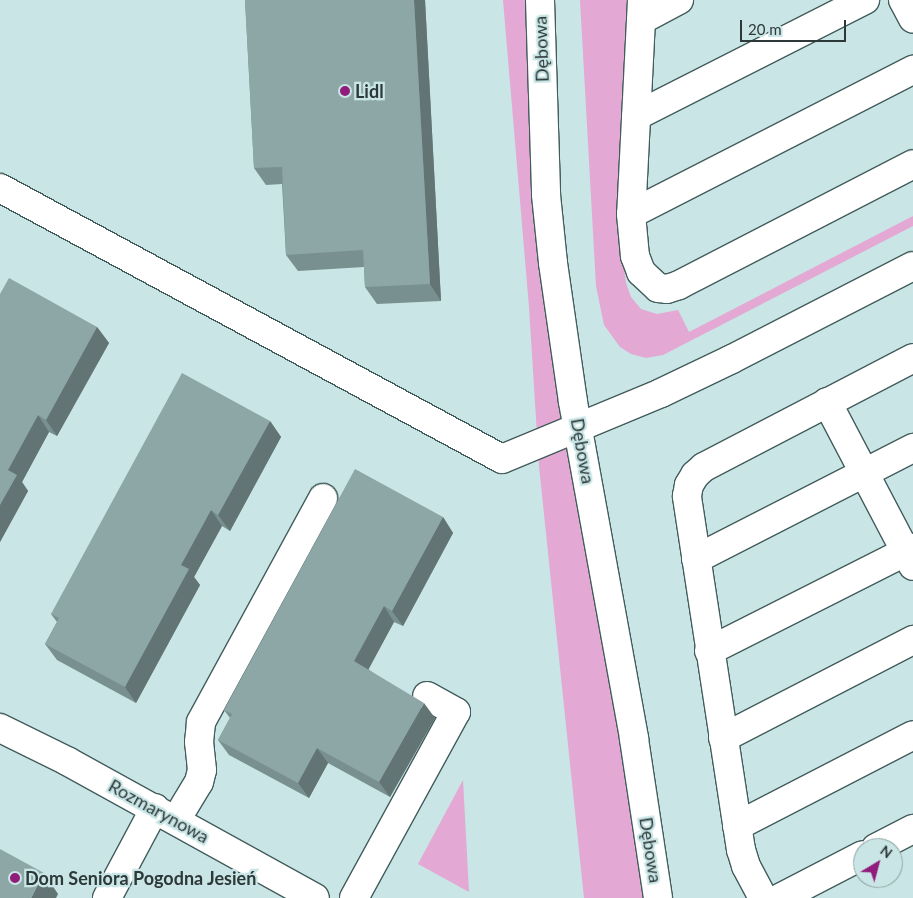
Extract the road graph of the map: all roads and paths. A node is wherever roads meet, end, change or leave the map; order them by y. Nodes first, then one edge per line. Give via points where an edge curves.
1 (540, 0) edge
2 (678, 0) edge
3 (865, 0) edge
4 (903, 0) edge
5 (642, 10) edge
6 (913, 19) edge
7 (913, 70) edge
8 (636, 116) junction
9 (913, 164) edge
10 (0, 188) edge
11 (631, 214) junction
12 (913, 266) edge
13 (913, 358) edge
14 (827, 402) junction
15 (579, 428) junction
16 (913, 448) edge
17 (864, 473) junction
18 (323, 498) dead end
19 (910, 555) edge
20 (696, 559) junction
21 (913, 640) edge
22 (710, 651) junction
23 (427, 696) dead end
24 (0, 728) edge
25 (913, 735) edge
26 (723, 738) junction
27 (166, 814) junction
28 (737, 826) junction
29 (913, 829) edge
30 (895, 838) edge
31 (853, 860) edge
32 (107, 898) edge
33 (315, 898) edge
34 (354, 898) edge
35 (658, 898) edge
36 (763, 898) edge
37 (780, 898) edge

1 - 15 street, Dębowa via 547,205
2 - 5 street
3 - 8 street
4 - 6 street
5 - 8 street
7 - 11 street
8 - 11 street
9 - 11 street via 667,289 658,288 641,272 635,256
10 - 15 street via 502,459
12 - 15 street via 732,360
13 - 14 street
14 - 17 street
14 - 20 street via 704,467 695,475 687,496
15 - 35 street, Dębowa via 634,739
16 - 17 street
17 - 19 street
17 - 20 street
18 - 27 street via 202,722 199,782
19 - 22 street
20 - 22 street
21 - 26 street
22 - 26 street
23 - 34 street via 456,712
24 - 27 street, Rozmarynowa
25 - 28 street
26 - 28 street
27 - 32 street
27 - 33 street, Rozmarynowa
28 - 36 street via 746,866
29 - 30 street
31 - 37 street

